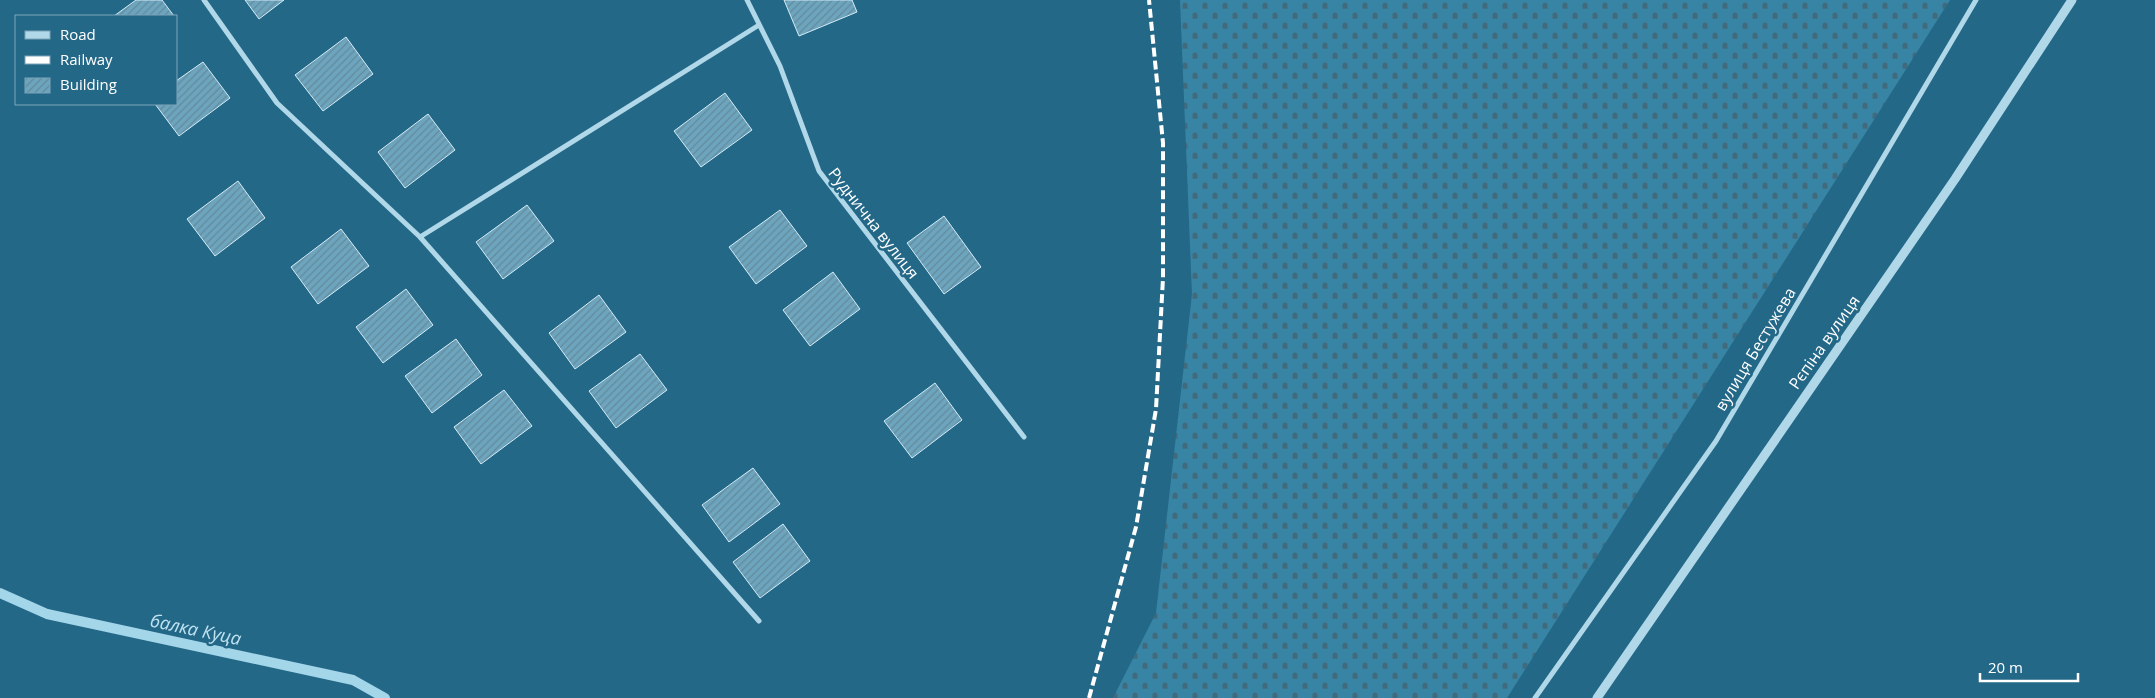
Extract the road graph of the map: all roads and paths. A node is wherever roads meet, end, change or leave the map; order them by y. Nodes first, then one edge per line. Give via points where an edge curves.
1 (204, 0) edge
2 (747, 0) edge
3 (1976, 0) edge
4 (2072, 0) edge
5 (759, 24) junction
6 (420, 236) junction
7 (1024, 437) dead end
8 (759, 621) dead end
9 (1535, 698) edge
10 (1596, 698) edge

1 - 6 street via 277,103
2 - 5 street, Руднична вулиця
3 - 9 street, вулиця Бестужева via 1716,441
4 - 10 street, Рєпіна вулиця via 1949,187
5 - 6 street
5 - 7 street, Руднична вулиця via 780,66 819,171
6 - 8 street

